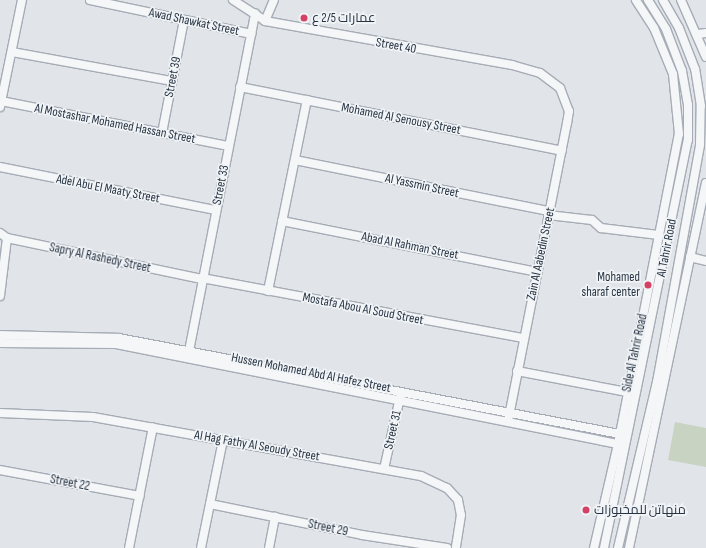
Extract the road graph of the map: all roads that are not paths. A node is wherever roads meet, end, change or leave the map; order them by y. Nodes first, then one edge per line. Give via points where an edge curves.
1 (22, 0) edge
2 (90, 0) edge
3 (233, 0) edge
4 (274, 0) edge
5 (636, 0) edge
6 (648, 0) edge
7 (664, 0) edge
8 (681, 0) edge
9 (255, 14) junction
10 (184, 20) junction
11 (265, 21) junction
12 (702, 33) edge
13 (251, 34) junction
14 (12, 52) junction
15 (706, 57) edge
16 (172, 81) junction
17 (240, 87) junction
18 (560, 88) joint
19 (307, 100) junction
20 (1, 104) edge
21 (162, 133) junction
22 (706, 136) edge
23 (678, 142) junction
24 (700, 145) junction
25 (228, 146) junction
26 (562, 151) junction
27 (685, 159) junction
28 (295, 160) junction
29 (0, 167) edge
30 (706, 183) edge
31 (679, 187) junction
32 (692, 189) junction
33 (675, 209) junction
34 (216, 210) junction
35 (687, 210) junction
36 (549, 213) junction
37 (282, 220) junction
38 (659, 235) junction
39 (4, 236) edge
40 (690, 257) junction
41 (706, 261) edge
42 (537, 272) junction
43 (202, 278) junction
44 (268, 291) junction
45 (0, 296) edge
46 (0, 334) edge
47 (524, 338) junction
48 (0, 343) edge
49 (188, 353) junction
50 (517, 370) junction
51 (641, 379) junction
52 (657, 382) junction
53 (627, 392) junction
54 (663, 394) junction
55 (401, 395) junction
56 (0, 413) edge
57 (508, 416) junction
58 (153, 427) junction
59 (620, 434) junction
60 (223, 440) junction
61 (618, 444) junction
62 (384, 469) junction
63 (0, 470) edge
64 (611, 476) junction
65 (618, 488) junction
66 (643, 491) junction
67 (140, 496) junction
68 (210, 504) junction
69 (627, 509) junction
70 (275, 517) junction
71 (129, 548) edge
72 (201, 548) edge
73 (269, 548) edge
74 (447, 548) edge
75 (456, 548) edge
76 (594, 548) edge
77 (604, 548) edge
78 (618, 548) edge
79 (629, 548) edge

1 - 14 street
2 - 10 street, Awad Shawkat Street
3 - 9 street, Street 40
4 - 11 street
5 - 23 street, Side Al Tahrir Road via 654,28 673,74 679,114
6 - 27 street, Al Tahrir Road via 672,41 686,88 689,123
7 - 24 street, Al Tahrir Road via 679,28 694,69 702,106
8 - 12 street
9 - 11 street, Street 40
9 - 13 street, Street 33
10 - 13 street, Awad Shawkat Street
10 - 16 street, Street 39
11 - 18 street, Street 40 via 512,65 540,73
12 - 15 street
13 - 17 street, Street 33
14 - 16 street
14 - 20 street
16 - 21 street, Street 39
17 - 19 street, Mohamed Al Senousy Street
17 - 25 street, Street 33
18 - 26 street, Zain Al Aabedin Street via 569,111
19 - 26 street, Mohamed Al Senousy Street
19 - 28 street
20 - 21 street, Al Mostashar Mohamed Hassan Street
21 - 25 street, Al Mostashar Mohamed Hassan Street
22 - 24 street
23 - 27 street
23 - 38 street, Side Al Tahrir Road
24 - 32 street, Al Tahrir Road
25 - 34 street, Street 33
26 - 36 street, Zain Al Aabedin Street
27 - 31 street, Al Tahrir Road
28 - 36 street, Al Yassmin Street
28 - 37 street
29 - 34 street, Adel Abu El Maaty Street
30 - 40 street
31 - 32 street via 684,191
31 - 33 street, Al Tahrir Road
32 - 35 street, Al Tahrir Road
33 - 35 street
33 - 51 street, Al Tahrir Road
34 - 43 street, Street 33
35 - 52 street, Al Tahrir Road
36 - 38 street, Al Yassmin Street via 592,220 601,228
36 - 42 street, Zain Al Aabedin Street
37 - 42 street, Abad Al Rahman Street
37 - 44 street
38 - 53 street, Side Al Tahrir Road
39 - 43 street, Sapry Al Rashedy Street
39 - 45 street
40 - 41 street
40 - 54 street
42 - 47 street, Zain Al Aabedin Street
43 - 44 street, Mostafa Abou Al Soud Street
43 - 49 street, Street 33
44 - 47 street, Mostafa Abou Al Soud Street
46 - 49 street, Hussen Mohamed Abd Al Hafez Street via 109,337
47 - 50 street, Zain Al Aabedin Street
48 - 49 street, Hussen Mohamed Abd Al Hafez Street via 90,341
49 - 55 street, Hussen Mohamed Abd Al Hafez Street
50 - 53 street
50 - 57 street, Zain Al Aabedin Street
51 - 53 street
51 - 65 street, Al Tahrir Road
52 - 54 street
52 - 69 street, Al Tahrir Road
53 - 59 street, Side Al Tahrir Road
54 - 66 street
55 - 57 street, Hussen Mohamed Abd Al Hafez Street
55 - 62 street, Street 31
56 - 58 street, Al Hag Fathy Al Seoudy Street via 93,416
57 - 59 street, Hussen Mohamed Abd Al Hafez Street
57 - 61 street, Hussen Mohamed Abd Al Hafez Street
58 - 60 street, Al Hag Fathy Al Seoudy Street
58 - 67 street
59 - 61 street, Side Al Tahrir Road
60 - 62 street, Al Hag Fathy Al Seoudy Street
60 - 68 street
61 - 64 street, Side Al Tahrir Road
62 - 75 street, Al Hag Fathy Al Seoudy Street via 421,476 447,488 458,500 461,515
63 - 67 street, Street 22
64 - 65 street
64 - 76 street, Side Al Tahrir Road
65 - 77 street, Al Tahrir Road
66 - 69 street
66 - 79 street
67 - 71 street
68 - 70 street, Street 29
68 - 72 street
69 - 78 street, Al Tahrir Road
70 - 73 street
70 - 74 street, Street 29

